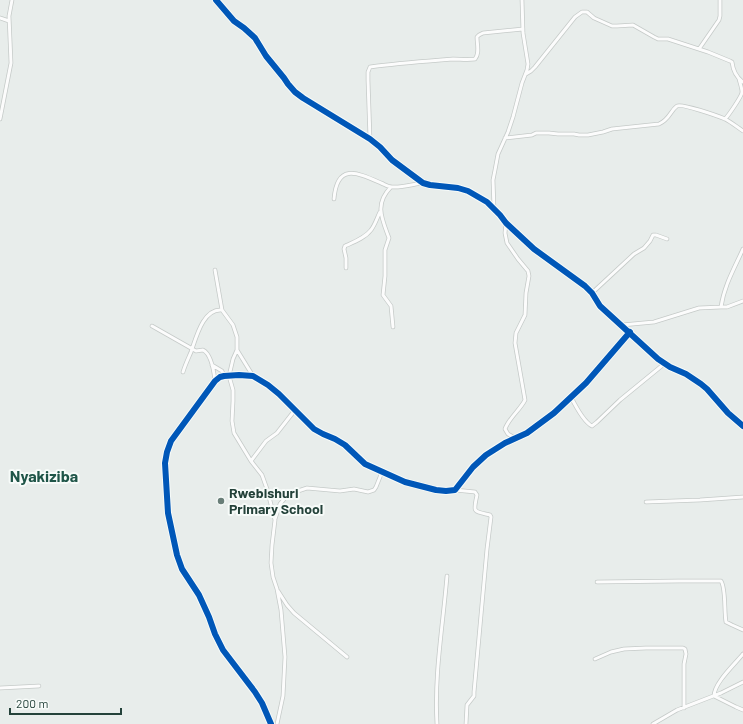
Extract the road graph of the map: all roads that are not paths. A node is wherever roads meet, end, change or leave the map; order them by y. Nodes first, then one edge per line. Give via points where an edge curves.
1 (12, 0) edge
2 (216, 0) edge
3 (522, 0) edge
4 (720, 0) edge
5 (0, 18) edge
6 (9, 21) junction
7 (523, 29) junction
8 (699, 49) junction
9 (526, 74) junction
10 (739, 79) junction
11 (743, 82) edge
12 (0, 119) edge
13 (725, 119) junction
14 (743, 131) edge
15 (505, 138) junction
16 (370, 139) junction
17 (423, 183) junction
18 (392, 187) junction
19 (334, 199) dead end
20 (494, 209) junction
21 (380, 212) junction
22 (506, 223) junction
23 (667, 239) dead end
24 (743, 249) edge
25 (346, 268) dead end
26 (215, 270) dead end
27 (592, 293) junction
28 (743, 301) edge
29 (721, 307) junction
30 (222, 310) junction
31 (622, 325) junction
32 (152, 326) dead end
33 (392, 326) dead end
34 (630, 332) junction
35 (192, 348) junction
36 (237, 350) junction
37 (664, 364) junction
38 (212, 365) junction
39 (183, 372) dead end
40 (224, 376) junction
41 (229, 376) junction
42 (253, 376) junction
43 (215, 381) junction
44 (571, 397) junction
45 (296, 410) junction
46 (743, 426) edge
47 (514, 438) junction
48 (251, 461) junction
49 (382, 472) junction
50 (455, 490) junction
51 (743, 497) edge
52 (646, 502) dead end
53 (275, 520) junction
54 (447, 576) dead end
55 (597, 582) dead end
56 (277, 589) junction
57 (743, 630) edge
58 (743, 654) edge
59 (347, 657) dead end
60 (595, 659) dead end
61 (743, 682) edge
62 (39, 686) dead end
63 (0, 688) edge
64 (714, 696) junction
65 (684, 708) junction
66 (743, 710) edge
67 (271, 724) edge
68 (277, 724) edge
69 (437, 724) edge
70 (466, 724) edge
71 (653, 724) edge

1 - 6 street
2 - 16 street via 234,21 255,38 295,92
3 - 7 street
4 - 8 street via 719,20
5 - 6 street
6 - 12 street via 11,63
7 - 9 street via 528,64
7 - 16 street via 479,35 475,59 420,61 370,67
8 - 9 street via 668,39 658,39 633,25 612,26 587,12 582,12 575,17 536,66
8 - 10 street via 732,62
9 - 15 street
10 - 11 street
10 - 13 street via 742,95
13 - 14 street
13 - 15 street via 679,105 659,124 579,135 536,133
15 - 20 street via 495,170
16 - 17 street via 392,160
17 - 18 street
17 - 20 street via 468,191
18 - 19 street via 356,173 348,173 337,182
18 - 21 street via 382,200
20 - 22 street
21 - 25 street via 369,232 345,246
21 - 33 street via 389,238 384,250 385,276 382,295 391,306
22 - 27 street
22 - 47 street via 507,243 529,276 525,315 516,333 515,343 525,400 505,429
23 - 27 street via 653,235 644,248 634,254
24 - 29 street via 726,287
26 - 30 street
27 - 31 street via 600,306
28 - 29 street
29 - 31 street via 699,308 654,322
30 - 35 street via 213,311 203,321
30 - 36 street via 236,332
31 - 34 street
32 - 35 street
34 - 37 street
34 - 44 street
35 - 38 street via 207,352
35 - 39 street
36 - 41 street
36 - 42 street
37 - 44 street via 592,426 588,424
37 - 46 street via 686,374 708,389
38 - 40 street via 222,371
38 - 43 street
40 - 41 street
40 - 43 street
41 - 42 street
41 - 48 street via 233,390 234,433
42 - 45 street via 268,385
43 - 67 street via 171,441 166,452 168,513 182,569 199,596 223,650 255,692
44 - 47 street via 541,423
45 - 48 street
45 - 49 street via 314,429 345,445 365,464
47 - 50 street via 486,455
48 - 53 street via 262,475 268,489
49 - 50 street via 405,482 436,490
49 - 53 street via 374,490 368,492 354,489 340,491 307,488 289,494 280,504
50 - 70 street via 475,492 477,495 474,509 490,515 491,519 474,696 467,706
51 - 52 street
53 - 56 street via 271,563
54 - 69 street via 438,669
55 - 57 street via 721,581 724,588 726,622
56 - 59 street via 294,612
56 - 68 street via 285,656 284,696
58 - 64 street via 718,683
60 - 65 street via 624,649 684,648
61 - 64 street
62 - 63 street
64 - 65 street
64 - 66 street
65 - 71 street

